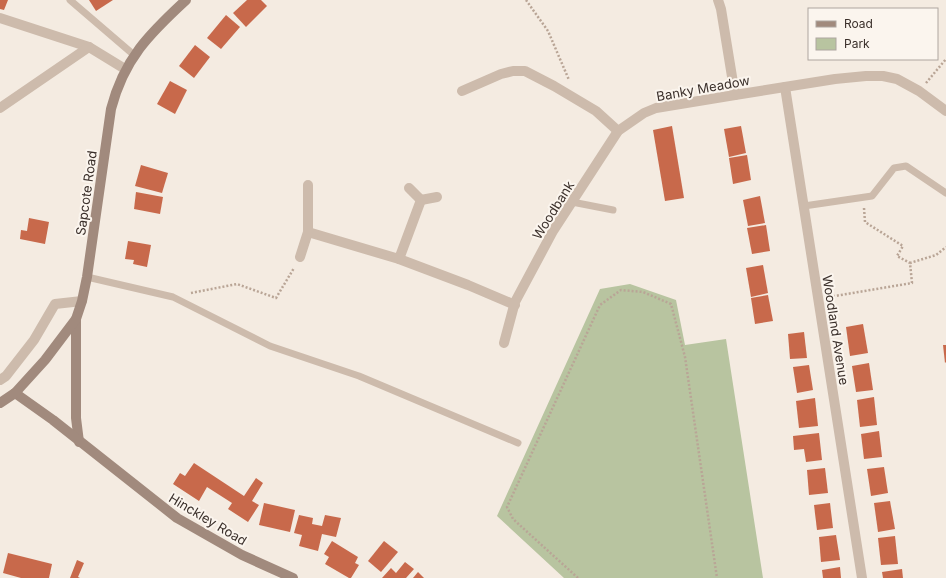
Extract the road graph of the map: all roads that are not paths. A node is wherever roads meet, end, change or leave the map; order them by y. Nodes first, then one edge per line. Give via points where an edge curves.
1 (70, 0) edge
2 (186, 0) edge
3 (718, 0) edge
4 (0, 18) edge
5 (89, 47) junction
6 (134, 55) junction
7 (126, 69) junction
8 (785, 87) junction
9 (462, 91) dead end
10 (735, 95) junction
11 (0, 108) edge
12 (946, 111) edge
13 (618, 131) junction
14 (308, 185) dead end
15 (409, 188) dead end
16 (946, 193) edge
17 (437, 197) dead end
18 (421, 200) junction
19 (572, 202) junction
20 (804, 206) junction
21 (613, 210) dead end
22 (308, 232) junction
23 (300, 257) road end
24 (399, 259) junction
25 (87, 277) junction
26 (82, 301) junction
27 (514, 305) junction
28 (76, 319) junction
29 (504, 343) dead end
30 (0, 380) edge
31 (15, 393) junction
32 (0, 403) edge
33 (78, 442) junction
34 (518, 443) dead end
35 (293, 578) edge
36 (862, 578) edge

1 - 6 lane
2 - 6 main road, Sapcote Road
3 - 10 street
4 - 5 street
5 - 7 street
5 - 11 street
6 - 7 main road, Sapcote Road
7 - 25 main road, Sapcote Road via 111,110
8 - 10 street, Banky Meadow
8 - 12 street, Banky Meadow via 835,79 883,76 897,79 919,91
8 - 20 street, Woodland Avenue
9 - 13 street via 501,74 525,71 596,111
10 - 13 street, Banky Meadow via 656,108
13 - 19 street, Woodbank
14 - 22 street
15 - 18 street
16 - 20 lane via 906,166 894,168 872,196
17 - 18 street
18 - 24 street
19 - 21 lane
19 - 27 street, Woodbank via 553,231
20 - 36 street, Woodland Avenue
22 - 23 street
22 - 24 street
24 - 27 street
25 - 26 main road, Sapcote Road
25 - 34 lane via 174,297 270,346 359,376
26 - 28 main road, Sapcote Road
26 - 30 street via 55,304 34,340
27 - 29 street, Woodbank
28 - 31 main road, Sapcote Road via 45,360
28 - 33 main road
31 - 32 main road, Sapcote Road
31 - 33 main road, Hinckley Road via 53,420
33 - 35 main road, Hinckley Road via 177,518 242,555

